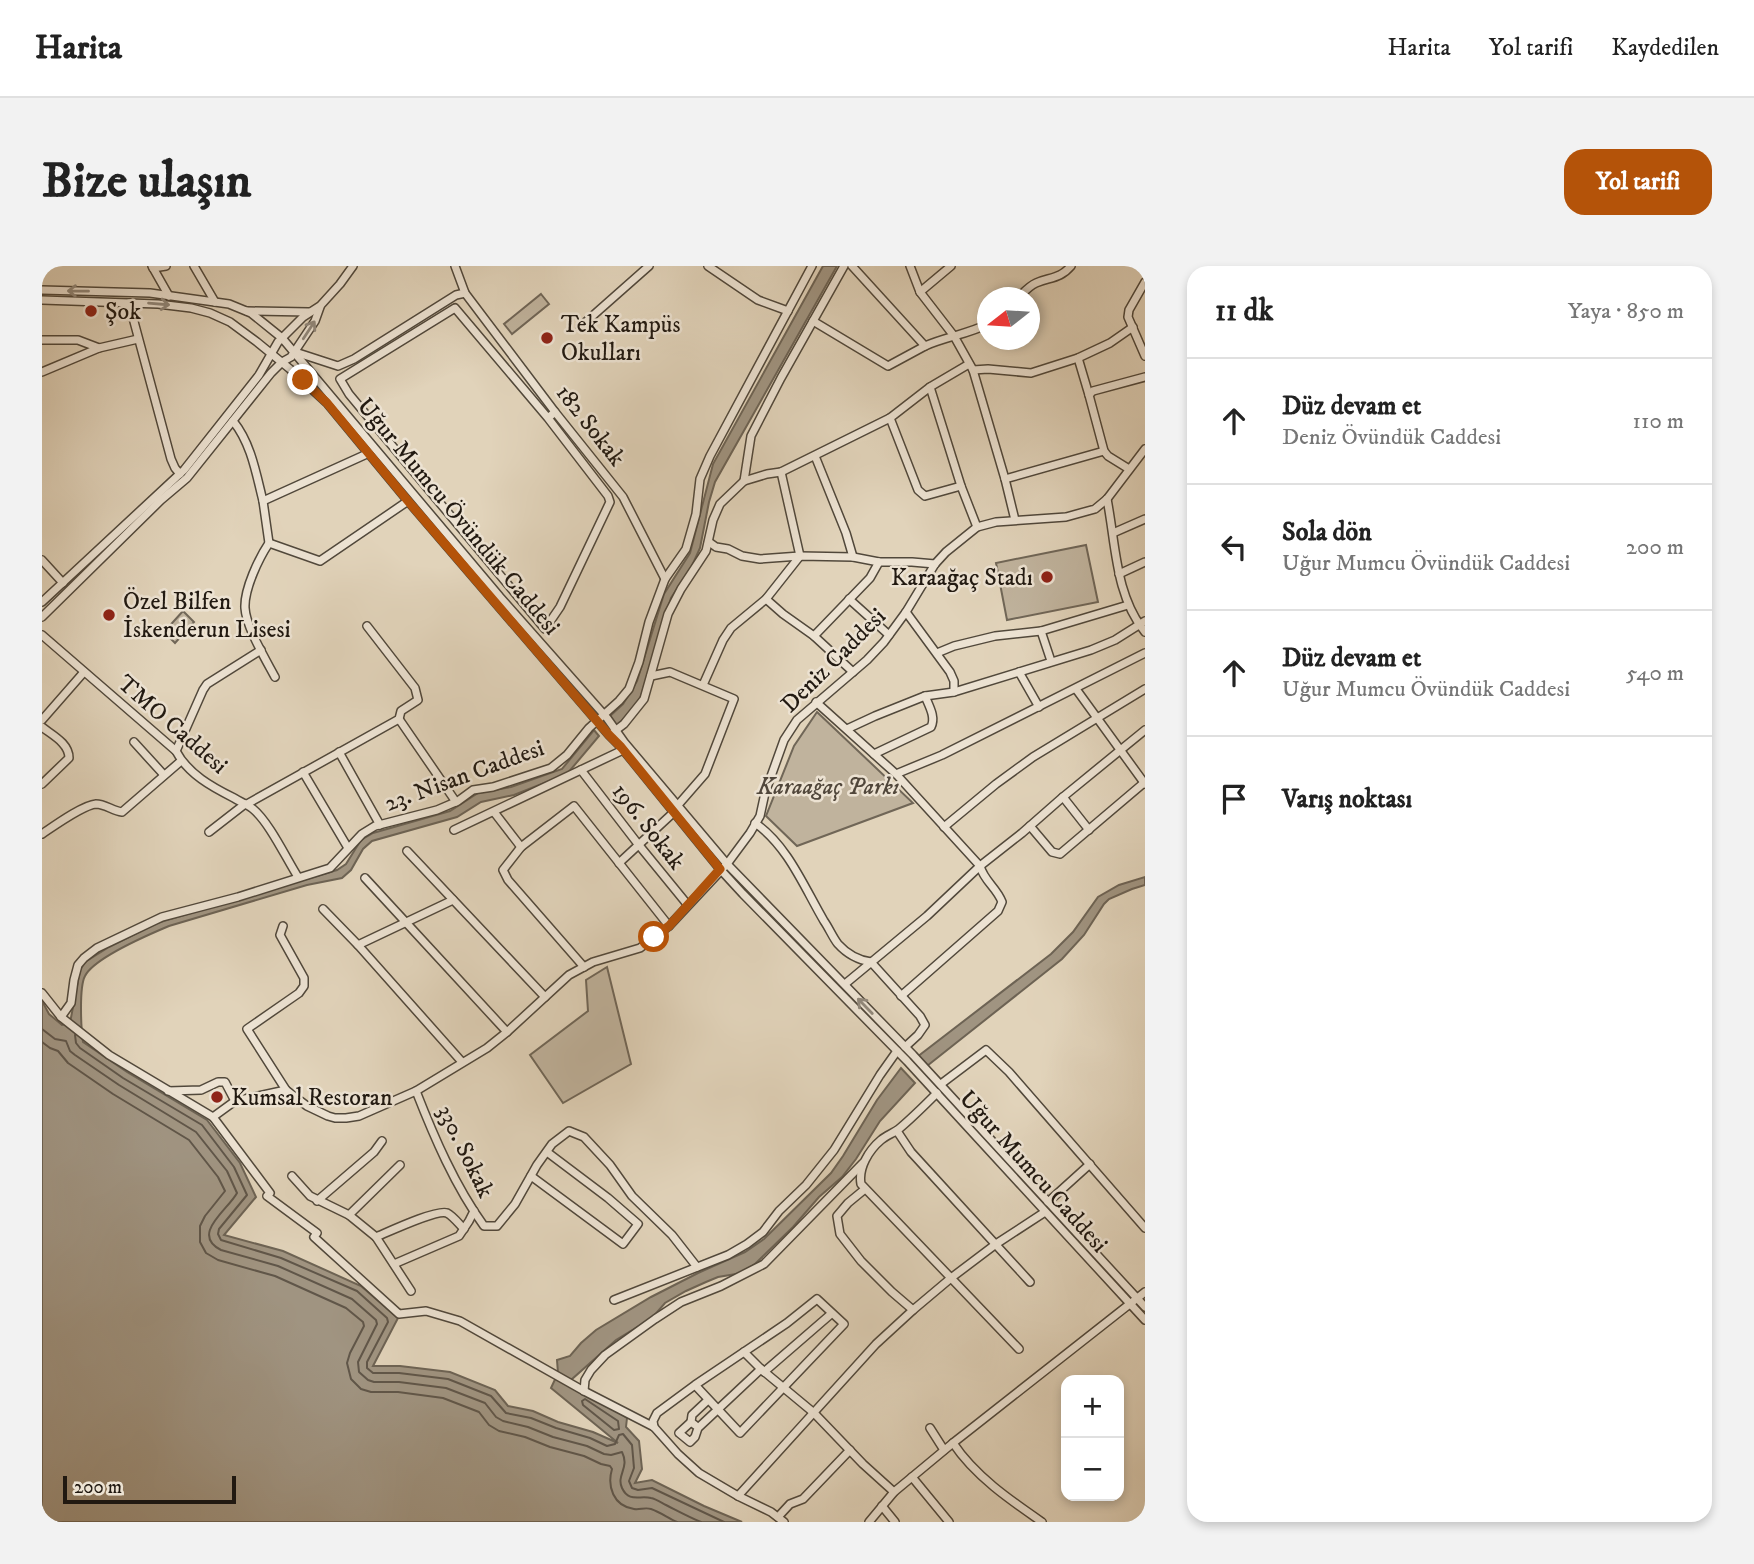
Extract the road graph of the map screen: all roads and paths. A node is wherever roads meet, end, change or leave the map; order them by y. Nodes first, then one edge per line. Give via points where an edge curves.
1 (166, 266) edge
2 (194, 266) edge
3 (353, 266) edge
4 (455, 266) edge
5 (649, 266) edge
6 (708, 266) edge
7 (812, 266) edge
8 (844, 266) edge
9 (852, 266) edge
10 (910, 266) edge
11 (951, 266) edge
12 (1071, 266) edge
13 (152, 267) edge
14 (1145, 282) edge
15 (1029, 287) edge
16 (42, 290) edge
17 (920, 292) junction
18 (466, 293) junction
19 (169, 296) junction
20 (42, 300) edge
21 (215, 302) junction
22 (129, 303) junction
23 (320, 306) junction
24 (247, 311) junction
25 (788, 311) junction
26 (310, 312) junction
27 (813, 321) junction
28 (580, 327) dead end
29 (1133, 327) junction
30 (977, 329) edge
31 (954, 336) junction
32 (282, 338) junction
33 (138, 339) junction
34 (42, 340) edge
35 (925, 346) junction
36 (99, 348) junction
37 (294, 352) junction
38 (272, 354) junction
39 (1145, 356) edge
40 (1078, 358) junction
41 (282, 362) junction
42 (971, 367) junction
43 (42, 372) edge
44 (1145, 377) edge
45 (930, 387) junction
46 (1089, 395) junction
47 (555, 412) junction
48 (548, 418) junction
49 (890, 418) junction
50 (233, 421) junction
51 (1145, 449) edge
52 (1104, 451) junction
53 (369, 453) junction
54 (814, 456) junction
55 (1129, 469) junction
56 (781, 472) junction
57 (180, 474) junction
58 (1004, 479) junction
59 (744, 481) junction
60 (961, 485) junction
61 (1107, 499) junction
62 (264, 501) junction
63 (408, 501) junction
64 (1145, 519) edge
65 (1015, 520) junction
66 (977, 527) junction
67 (1113, 533) junction
68 (709, 542) junction
69 (270, 543) junction
70 (800, 556) junction
71 (853, 557) junction
72 (42, 560) edge
73 (879, 562) junction
74 (1145, 562) edge
75 (935, 564) junction
76 (1119, 575) junction
77 (665, 579) junction
78 (63, 583) junction
79 (766, 598) junction
80 (849, 599) junction
81 (42, 601) edge
82 (1128, 605) junction
83 (906, 612) junction
84 (42, 617) edge
85 (1142, 623) edge
86 (367, 626) dead end
87 (1041, 631) junction
88 (1145, 632) edge
89 (42, 635) edge
90 (889, 635) junction
91 (814, 636) junction
92 (261, 650) junction
93 (937, 653) junction
94 (1145, 653) edge
95 (1051, 661) junction
96 (85, 672) junction
97 (853, 672) junction
98 (1019, 672) junction
99 (651, 676) junction
100 (275, 677) dead end
101 (703, 685) junction
102 (1076, 689) junction
103 (1145, 689) edge
104 (954, 692) junction
105 (925, 696) junction
106 (816, 702) junction
107 (1039, 708) junction
108 (399, 719) junction
109 (602, 719) junction
110 (1098, 719) junction
111 (42, 720) edge
112 (42, 727) edge
113 (847, 729) junction
114 (1145, 730) edge
115 (611, 731) junction
116 (134, 742) dead end
117 (623, 750) junction
118 (1120, 750) junction
119 (176, 751) junction
120 (339, 752) junction
121 (874, 754) junction
122 (181, 761) junction
123 (581, 770) junction
124 (303, 772) junction
125 (896, 774) junction
126 (164, 775) junction
127 (1145, 782) edge
128 (42, 784) edge
129 (1063, 797) junction
130 (456, 802) junction
131 (246, 804) junction
132 (676, 809) junction
133 (494, 812) junction
134 (755, 823) junction
135 (380, 825) junction
136 (1030, 826) junction
137 (944, 827) junction
138 (454, 830) dead end
139 (1089, 830) junction
140 (209, 832) dead end
141 (42, 834) edge
142 (638, 844) junction
143 (521, 847) junction
144 (348, 849) junction
145 (407, 851) dead end
146 (619, 863) junction
147 (980, 866) junction
148 (723, 867) junction
149 (298, 877) junction
150 (365, 878) dead end
151 (453, 900) junction
152 (687, 904) junction
153 (323, 909) dead end
154 (405, 921) junction
155 (283, 926) dead end
156 (669, 926) junction
157 (358, 945) junction
158 (871, 962) junction
159 (584, 967) junction
160 (845, 984) junction
161 (42, 993) edge
162 (901, 996) junction
163 (545, 998) junction
164 (61, 1017) junction
165 (507, 1032) junction
166 (901, 1049) junction
167 (462, 1062) junction
168 (926, 1075) junction
169 (941, 1084) junction
170 (286, 1090) junction
171 (167, 1091) junction
172 (416, 1091) junction
173 (937, 1093) junction
174 (235, 1101) junction
175 (213, 1117) junction
176 (897, 1131) junction
177 (382, 1141) dead end
178 (547, 1152) junction
179 (863, 1163) junction
180 (1090, 1164) junction
181 (400, 1165) dead end
182 (292, 1176) dead end
183 (531, 1176) junction
184 (865, 1189) junction
185 (317, 1201) junction
186 (1048, 1202) junction
187 (474, 1211) junction
188 (1045, 1212) junction
189 (349, 1215) junction
190 (1145, 1228) edge
191 (464, 1229) junction
192 (376, 1237) junction
193 (996, 1244) junction
194 (394, 1264) junction
195 (697, 1267) junction
196 (951, 1278) junction
197 (1030, 1282) dead end
198 (411, 1291) dead end
199 (1145, 1292) edge
200 (614, 1300) dead end
201 (1133, 1301) junction
202 (1145, 1307) edge
203 (913, 1310) junction
204 (831, 1314) junction
205 (1145, 1320) edge
206 (1019, 1349) dead end
207 (744, 1352) junction
208 (763, 1370) junction
209 (695, 1385) junction
210 (784, 1389) junction
211 (584, 1391) junction
212 (708, 1400) junction
213 (718, 1410) junction
214 (814, 1413) junction
215 (654, 1427) junction
216 (930, 1428) dead end
217 (953, 1443) junction
218 (850, 1450) junction
219 (944, 1450) junction
220 (912, 1478) junction
221 (894, 1492) junction
222 (738, 1496) junction
223 (882, 1506) junction
224 (781, 1520) edge
225 (869, 1522) edge
226 (895, 1522) edge
227 (949, 1522) edge
228 (1041, 1522) edge

1 - 13 street
2 - 21 street
3 - 23 street
4 - 18 street, 182 Sokak
5 - 28 street
6 - 25 street via 758,300
7 - 25 street, 23. Nisan Caddesi
8 - 27 street
9 - 35 street
10 - 17 street
11 - 17 street
12 - 15 street via 1051,280
13 - 19 street
14 - 29 street via 1129,310
19 -> 16 street
17 - 31 street
18 - 37 street via 338,366
18 - 47 street, 182 Sokak
19 - 21 street
20 - 22 street, Uğur Mumcu Övündük Caddesi
21 - 24 street
22 - 33 street
22 -> 38 street, Uğur Mumcu Övündük Caddesi via 210,313 230,322
23 - 26 street
37 -> 23 street
24 - 26 street
24 - 32 street, Uğur Mumcu Övündük Caddesi
25 - 77 street, 23. Nisan Caddesi via 710,456 686,549
26 - 32 street
27 - 35 street via 888,366
27 - 59 street via 751,436
29 - 39 street
29 - 40 street
30 - 31 street
31 - 35 street
31 - 42 street
32 - 37 street, Uğur Mumcu Övündük Caddesi
32 - 38 street
33 - 36 street
33 - 57 street via 171,459
34 - 36 street via 78,340
36 - 43 street
37 - 41 street
37 - 109 street, Uğur Mumcu Övündük Caddesi
38 - 41 street, Uğur Mumcu Övündük Caddesi
38 - 57 street
40 - 42 street via 1031,373
40 - 46 street
41 - 50 street
41 - 53 street, Uğur Mumcu Övündük Caddesi via 327,403
42 - 45 street
42 - 58 street
44 - 46 street
45 - 49 street
45 - 60 street
46 - 52 street
47 - 48 street
47 - 77 street, 182 Sokak via 624,497
48 - 48 street via 610,502 545,629 340,379 455,308
49 - 54 street
49 - 60 street via 918,490 925,496
50 - 62 street via 247,443
50 - 84 street via 187,478
51 - 55 street, Deniz Caddesi
52 - 55 street
52 - 58 street
53 - 62 street
53 - 63 street, Uğur Mumcu Övündük Caddesi
54 - 56 street
54 - 71 street
55 - 61 street, Deniz Caddesi
56 - 59 street
56 - 70 street
57 - 78 street
58 - 65 street
59 - 68 street via 720,504
60 - 66 street
61 - 65 street, Deniz Caddesi via 1095,509 1066,517
61 - 67 street
62 - 69 street
63 - 69 street via 320,561
63 - 109 street, Uğur Mumcu Övündük Caddesi
64 - 67 street
65 - 66 street, Deniz Caddesi
66 - 75 street, Deniz Caddesi
67 - 76 street
68 - 70 street via 760,559
68 - 99 street via 668,614
69 - 92 street via 261,554 244,610
70 - 71 street
70 - 79 street
71 - 73 street
72 - 78 street
73 - 75 street
73 - 80 street
74 - 76 street
75 - 83 street, Deniz Caddesi
76 - 82 street
77 - 109 street, 23. Nisan Caddesi via 629,690
78 - 81 street
79 - 91 street
79 - 101 street via 731,628
80 - 90 street
80 - 91 street
82 - 85 street
82 - 87 street
83 - 90 street, Deniz Caddesi
83 - 93 street
85 - 88 street
85 - 95 street via 1115,640
86 - 108 street via 415,688 418,700 401,711
87 - 93 street via 995,636
87 - 95 street
89 - 96 street, TMO Caddesi
90 - 97 street, Deniz Caddesi
91 - 97 street
92 - 100 street
92 - 119 street via 207,684
93 - 104 street via 954,681
94 - 102 street
95 - 98 street
96 - 111 street
96 - 119 street, TMO Caddesi
97 - 106 street, Deniz Caddesi
98 - 104 street
98 - 107 street
99 - 101 street via 670,672
99 - 115 street via 644,699
101 - 132 street via 734,699 705,774
102 - 107 street
102 - 110 street
103 - 110 street
104 - 105 street
105 - 113 street
105 - 121 street via 931,727
106 - 113 street
106 - 134 street, Deniz Caddesi via 785,740
107 - 125 street
108 - 120 street
108 - 130 street
109 - 115 street
109 - 130 street, 23. Nisan Caddesi via 551,768 474,790
110 - 118 street
110 - 137 street via 1033,757
112 - 128 street via 69,751 69,758
113 - 121 street
114 - 118 street
115 - 117 street
115 - 132 street
116 - 126 street
117 - 123 street
117 - 132 street
118 - 127 street
118 - 129 street
119 - 122 street, TMO Caddesi
120 - 124 street
120 - 135 street
121 - 125 street
122 - 126 street
122 - 131 street, TMO Caddesi via 213,788
123 - 133 street
123 - 142 street, 196. Sokak
124 - 131 street
124 - 144 street
125 - 137 street
126 - 141 street via 122,812 92,804
127 - 139 street
129 - 136 street
129 - 139 street
130 - 135 street, 23. Nisan Caddesi
131 - 140 street
131 - 149 street, TMO Caddesi via 261,816
132 - 142 street
132 - 148 street
133 - 138 street
133 - 143 street
134 - 148 street, Deniz Caddesi
134 - 158 street via 782,850 838,943 861,961
135 - 144 street, 23. Nisan Caddesi via 362,834
136 - 139 street via 1057,854
136 - 147 street
137 - 147 street
142 - 146 street
142 - 152 street, 196. Sokak
143 - 146 street, 196. Sokak via 574,806
143 - 159 street, 196. Sokak via 503,870 508,880
144 - 149 street, 23. Nisan Caddesi via 330,868
145 - 151 street
146 - 156 street
147 - 158 street
147 - 162 street via 1000,897 999,909
148 - 152 street, Deniz Caddesi
148 - 160 street
148 - 166 street
149 - 164 street, 23. Nisan Caddesi via 162,917 97,948 78,965 71,1003
150 - 154 street
151 - 154 street
151 - 163 street
152 - 156 street, Deniz Caddesi
153 - 157 street
154 - 157 street
154 - 165 street
155 - 170 street via 280,935 304,986 247,1029
156 - 159 street, Deniz Caddesi via 640,948
157 - 167 street
158 - 160 street
158 - 162 street
159 - 163 street, Deniz Caddesi
166 -> 160 street
161 - 164 street
162 - 166 street via 925,1025
163 - 165 street, Deniz Caddesi
164 - 171 street via 109,1055
165 - 167 street, Deniz Caddesi
166 - 168 street
166 - 195 street via 806,1185 747,1244
167 - 172 street, Deniz Caddesi
168 - 169 street, Uğur Mumcu Caddesi
168 - 173 street, Uğur Mumcu Caddesi
169 - 180 street via 986,1050
169 - 186 street, Uğur Mumcu Caddesi
170 - 172 street, Deniz Caddesi via 328,1116 346,1118
170 - 174 street
171 - 174 street via 201,1090 225,1082
171 - 175 street
172 - 187 street, 330. Sokak via 438,1145
173 - 176 street
173 - 188 street, Uğur Mumcu Caddesi
174 - 175 street
175 - 211 street via 270,1193 267,1196 317,1233 314,1237 399,1314 426,1311 460,1321
176 - 179 street via 882,1139
176 - 193 street
177 - 185 street
178 - 183 street
178 - 183 street via 638,1224 623,1244
178 - 195 street via 569,1131 584,1137
179 - 184 street via 860,1178
179 - 211 street via 764,1264 655,1319 605,1355 585,1380
180 - 186 street
180 - 190 street
181 - 189 street
182 - 185 street
183 - 187 street, 330. Sokak via 497,1226 484,1226
184 - 196 street
184 - 203 street via 837,1216 839,1234
185 - 189 street
186 - 201 street, Uğur Mumcu Caddesi
187 - 191 street
188 - 193 street
188 - 201 street, Uğur Mumcu Caddesi
189 - 192 street
191 - 192 street via 443,1212
191 - 194 street via 459,1236
192 - 194 street
193 - 196 street
193 - 197 street
194 - 198 street
195 - 200 street
196 - 203 street
196 - 206 street
199 - 201 street
201 - 202 street, Uğur Mumcu Caddesi
201 - 205 street, Uğur Mumcu Caddesi
201 - 217 street
203 - 214 street
204 - 207 street via 817,1299
204 - 208 street
204 - 210 street via 844,1324
207 - 208 street
207 - 209 street
208 - 210 street
208 - 213 street
209 - 212 street
209 - 215 street via 657,1413
210 - 213 street via 740,1433
210 - 214 street
211 - 215 street
212 - 213 street
212 - 213 street via 692,1415 694,1425
214 - 218 street
214 - 222 street
215 - 222 street via 699,1473
216 - 219 street
217 - 219 street
217 - 228 street via 1003,1494
218 - 221 street
218 - 224 street via 803,1499 790,1504
219 - 220 street
220 - 221 street
220 - 227 street
221 - 223 street
222 - 224 street
223 - 225 street
223 - 226 street

